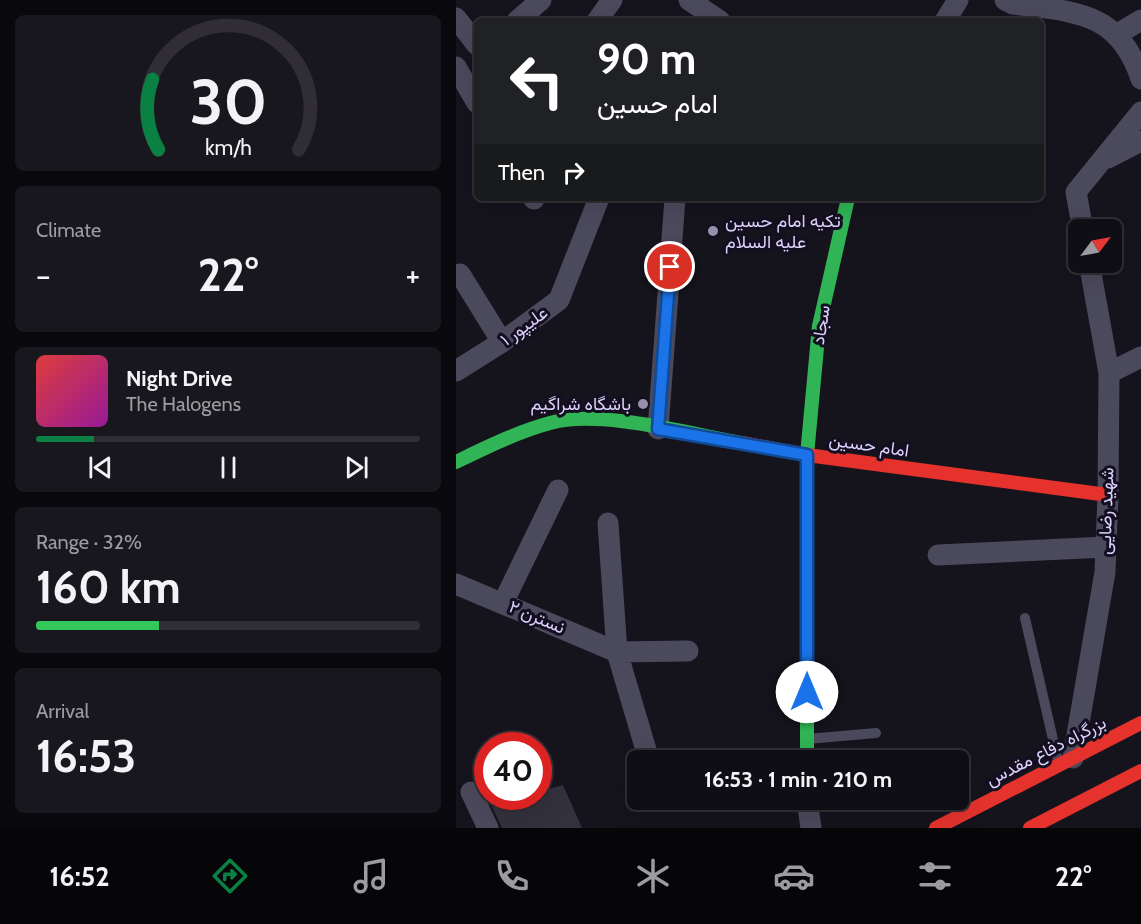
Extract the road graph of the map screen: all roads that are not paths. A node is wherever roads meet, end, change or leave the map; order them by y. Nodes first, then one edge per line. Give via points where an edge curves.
1 (541, 0) edge
2 (612, 0) edge
3 (689, 0) edge
4 (958, 0) edge
5 (1005, 0) edge
6 (1087, 7) edge
7 (456, 18) edge
8 (520, 18) edge
9 (599, 18) edge
10 (716, 18) edge
11 (947, 18) edge
12 (1141, 20) edge
13 (1116, 35) junction
14 (474, 41) edge
15 (474, 51) edge
16 (456, 65) edge
17 (1141, 80) edge
18 (474, 98) edge
19 (1141, 112) edge
20 (1141, 141) edge
21 (1099, 163) junction
22 (597, 201) edge
23 (675, 201) edge
24 (847, 201) edge
25 (1081, 219) edge
26 (1091, 273) edge
27 (460, 274) dead end
28 (502, 342) junction
29 (1141, 357) edge
30 (456, 371) edge
31 (1109, 373) junction
32 (658, 429) junction
33 (807, 455) junction
34 (456, 462) edge
35 (558, 490) dead end
36 (1108, 495) junction
37 (608, 523) dead end
38 (1106, 547) junction
39 (938, 555) dead end
40 (456, 584) edge
41 (503, 603) junction
42 (1025, 618) dead end
43 (688, 651) dead end
44 (617, 652) junction
45 (1141, 723) edge
46 (876, 734) dead end
47 (807, 740) junction
48 (645, 750) edge
49 (807, 750) edge
50 (1066, 762) junction
51 (1141, 771) edge
52 (471, 792) dead end
53 (809, 810) edge
54 (1052, 822) edge
55 (488, 828) edge
56 (812, 828) edge
57 (936, 828) edge
58 (1030, 828) edge

1 - 8 street
2 - 9 street
3 - 10 street
4 - 11 street
5 - 6 street via 1013,4
6 - 13 street
7 - 14 street
12 - 13 street
13 - 17 street
15 - 16 street
16 - 18 street
19 - 21 street
20 - 21 street
21 - 25 street via 1076,192
22 - 28 street, علیپور ۱ via 560,300
23 - 32 street
24 - 33 main road, سجاد via 819,326
26 - 31 street, شهید رضایی
27 - 28 street
28 - 30 street, علیپور ۱
29 - 31 street
31 - 36 street, شهید رضایی
32 - 33 main road, امام حسین
32 - 34 main road, امام حسین via 598,418 552,422 508,437
33 - 36 main road, امام حسین
33 - 47 main road, سجاد
35 - 41 street
36 - 38 street, شهید رضایی
37 - 44 street
38 - 39 street
38 - 50 street, شهید رضایی via 1105,572
40 - 41 street, نسترن ۲
41 - 44 street, نسترن ۲
42 - 50 lane
43 - 44 street
44 - 48 street
45 - 50 main road, بزرگراه دفاع مقدس
46 - 47 lane
47 - 49 main road, سجاد
50 - 57 main road, بزرگراه دفاع مقدس
51 - 54 main road
52 - 55 street
53 - 56 street
54 - 58 main road

